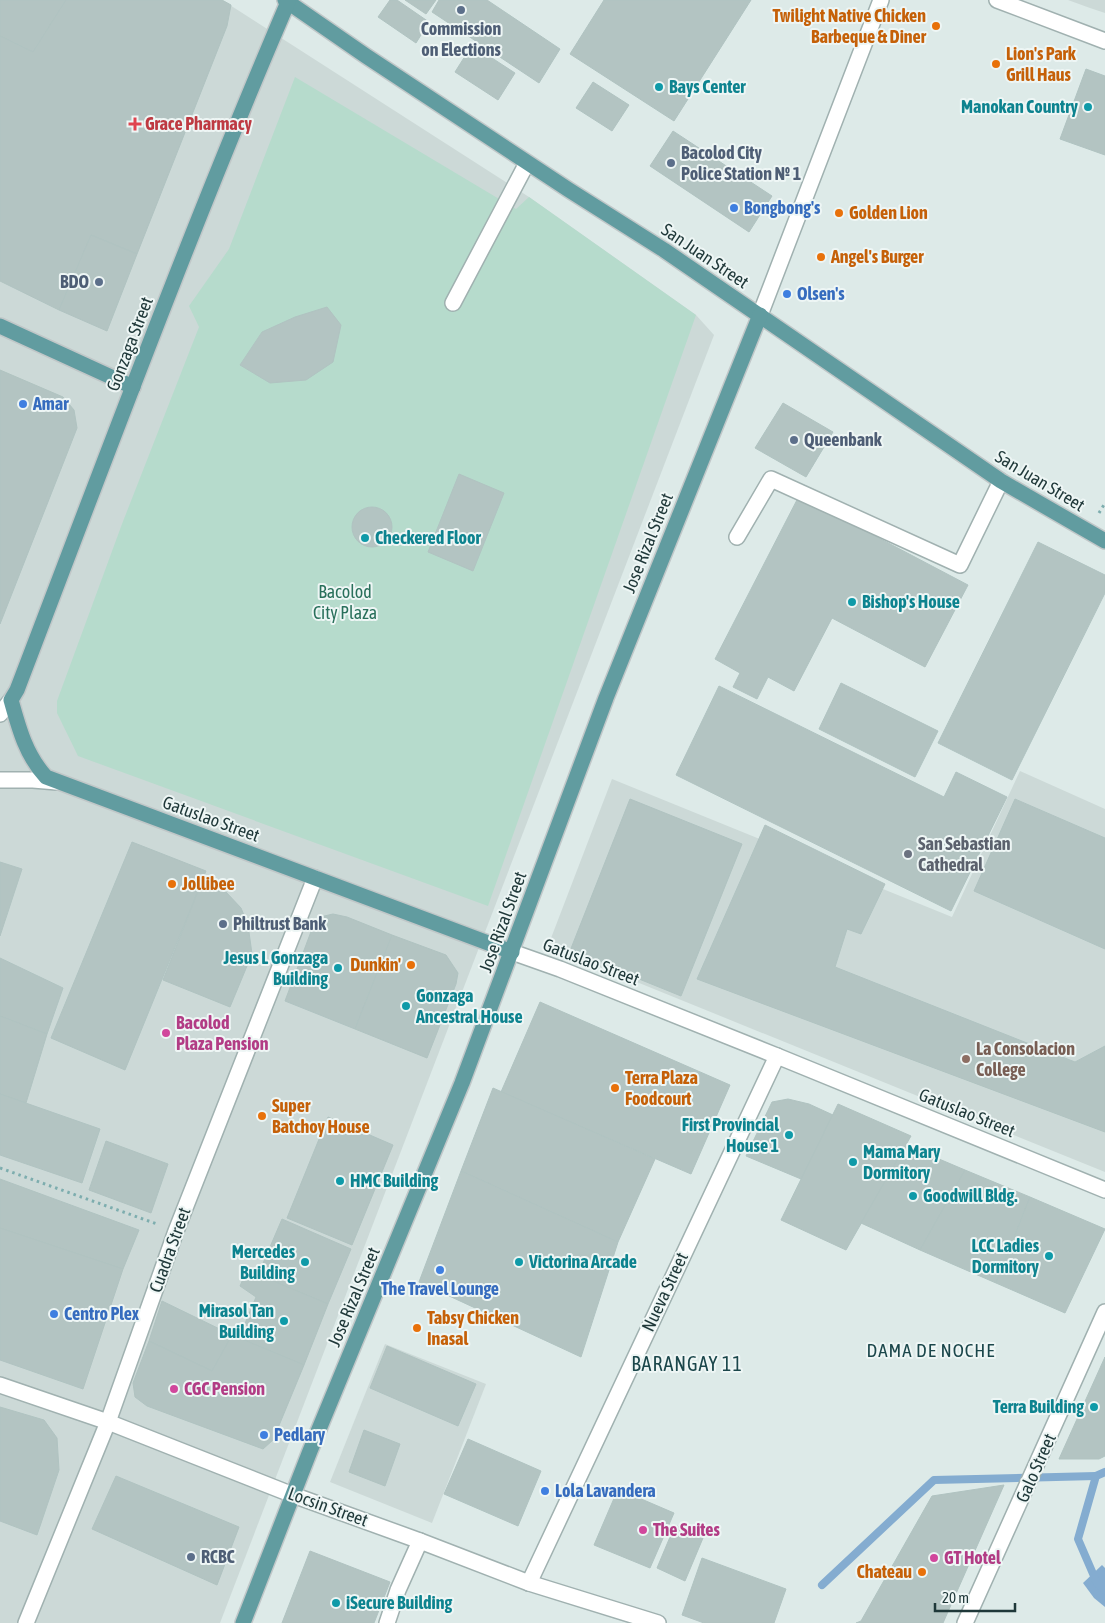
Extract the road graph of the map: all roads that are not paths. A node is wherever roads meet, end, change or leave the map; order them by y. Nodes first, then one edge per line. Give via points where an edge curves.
1 (881, 0) edge
2 (997, 0) edge
3 (286, 1) edge
4 (1105, 41) edge
5 (527, 163) junction
6 (453, 303) dead end
7 (760, 315) junction
8 (0, 326) edge
9 (133, 387) junction
10 (1001, 481) junction
11 (737, 537) dead end
12 (1105, 541) edge
13 (10, 700) junction
14 (0, 714) edge
15 (0, 780) edge
16 (57, 782) junction
17 (314, 878) junction
18 (512, 952) junction
19 (777, 1056) junction
20 (1105, 1190) edge
21 (1105, 1312) edge
22 (0, 1385) edge
23 (108, 1422) junction
24 (293, 1495) junction
25 (420, 1540) junction
26 (529, 1583) junction
27 (26, 1623) edge
28 (243, 1623) edge
29 (387, 1623) edge
30 (658, 1623) edge
31 (965, 1623) edge

1 - 7 street
2 - 4 street
3 - 5 main road, San Juan Street
3 - 9 main road, Gonzaga Street
5 - 6 street
5 - 7 main road, San Juan Street
7 - 10 main road, San Juan Street
7 - 18 main road, Jose Rizal Street via 606,698
8 - 9 main road
9 - 13 main road, Gonzaga Street
10 - 11 street via 960,565 771,479
10 - 12 main road, San Juan Street
13 - 14 street
13 - 16 main road, Gatuslao Street via 23,742 34,764 46,777
15 - 16 street, Gatuslao Street
16 - 17 main road, Gatuslao Street
17 - 18 main road, Gatuslao Street
17 - 23 street, Cuadra Street via 176,1231
18 - 19 street, Gatuslao Street
18 - 24 main road, Jose Rizal Street via 462,1084
19 - 20 street, Gatuslao Street
19 - 26 street, Nueva Street
21 - 31 street, Galo Street
22 - 23 street, Locsin Street
23 - 24 street, Locsin Street
23 - 27 street, Cuadra Street
24 - 25 street, Locsin Street
24 - 28 main road, Jose Rizal Street
25 - 26 street, Locsin Street
25 - 29 street
26 - 30 street, Locsin Street

